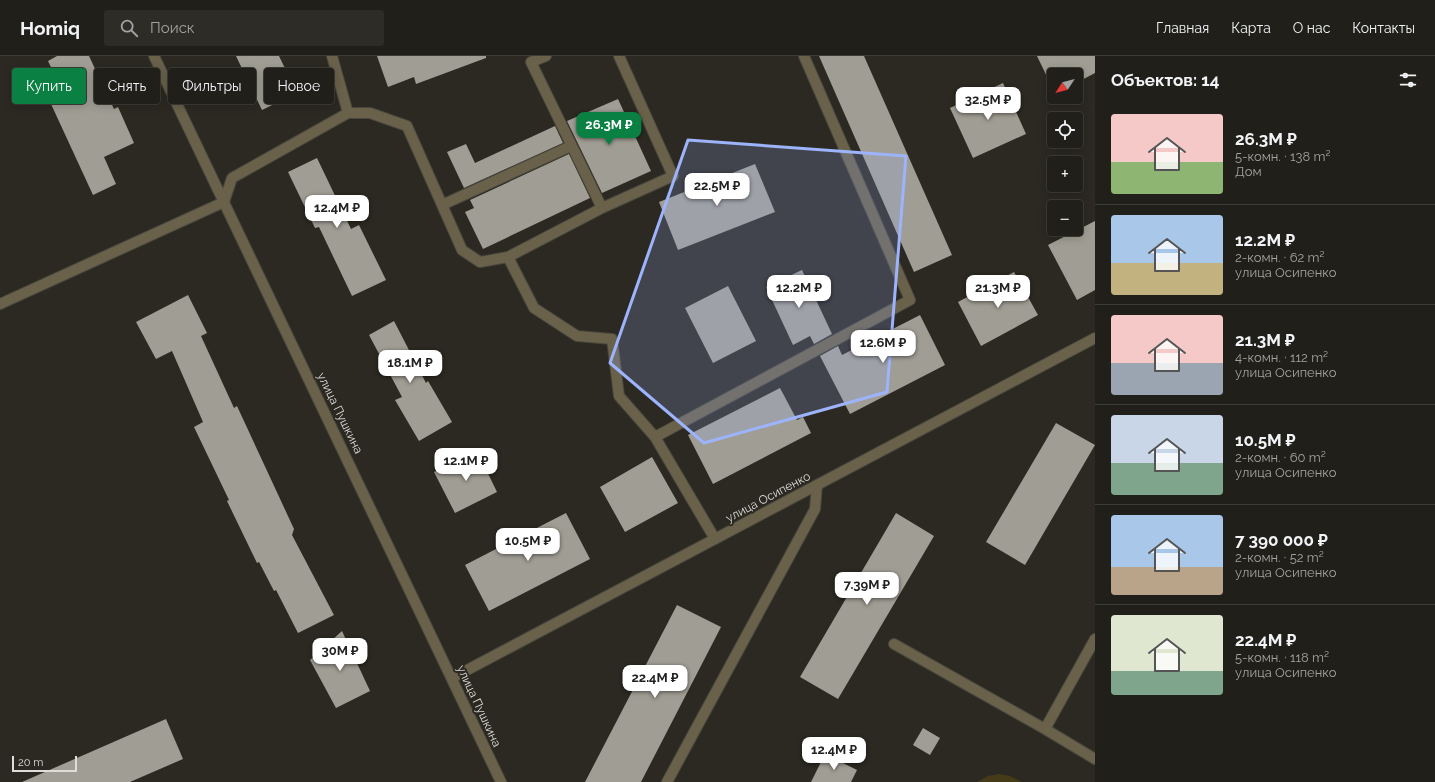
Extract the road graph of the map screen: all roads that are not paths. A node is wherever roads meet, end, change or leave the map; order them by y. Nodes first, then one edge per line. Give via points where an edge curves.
1 (154, 56) edge
2 (332, 56) edge
3 (546, 56) edge
4 (619, 56) edge
5 (804, 56) edge
6 (348, 113) junction
7 (571, 146) junction
8 (224, 202) junction
9 (442, 205) junction
10 (602, 208) junction
11 (508, 257) junction
12 (0, 304) edge
13 (1095, 338) edge
14 (656, 437) junction
15 (818, 486) junction
16 (715, 539) junction
17 (1095, 639) edge
18 (894, 644) dead end
19 (452, 678) junction
20 (1045, 729) junction
21 (1095, 759) edge
22 (501, 782) edge
23 (667, 782) edge

1 - 8 street, улица Пушкина
2 - 6 street
3 - 7 street via 531,62
4 - 10 street via 673,176
5 - 14 street via 910,300
6 - 8 street via 232,178
6 - 9 street via 370,113 407,126
7 - 9 street
7 - 10 street
8 - 12 street
8 - 19 street, улица Пушкина
9 - 11 street via 462,250 480,262
10 - 11 street
11 - 14 street via 534,308 577,336 612,339 618,396
13 - 15 street, улица Осипенко
14 - 16 street
15 - 16 street, улица Осипенко
15 - 23 street via 815,509
16 - 19 street, улица Осипенко
17 - 20 street
18 - 20 street
19 - 22 street, улица Пушкина
20 - 21 street

